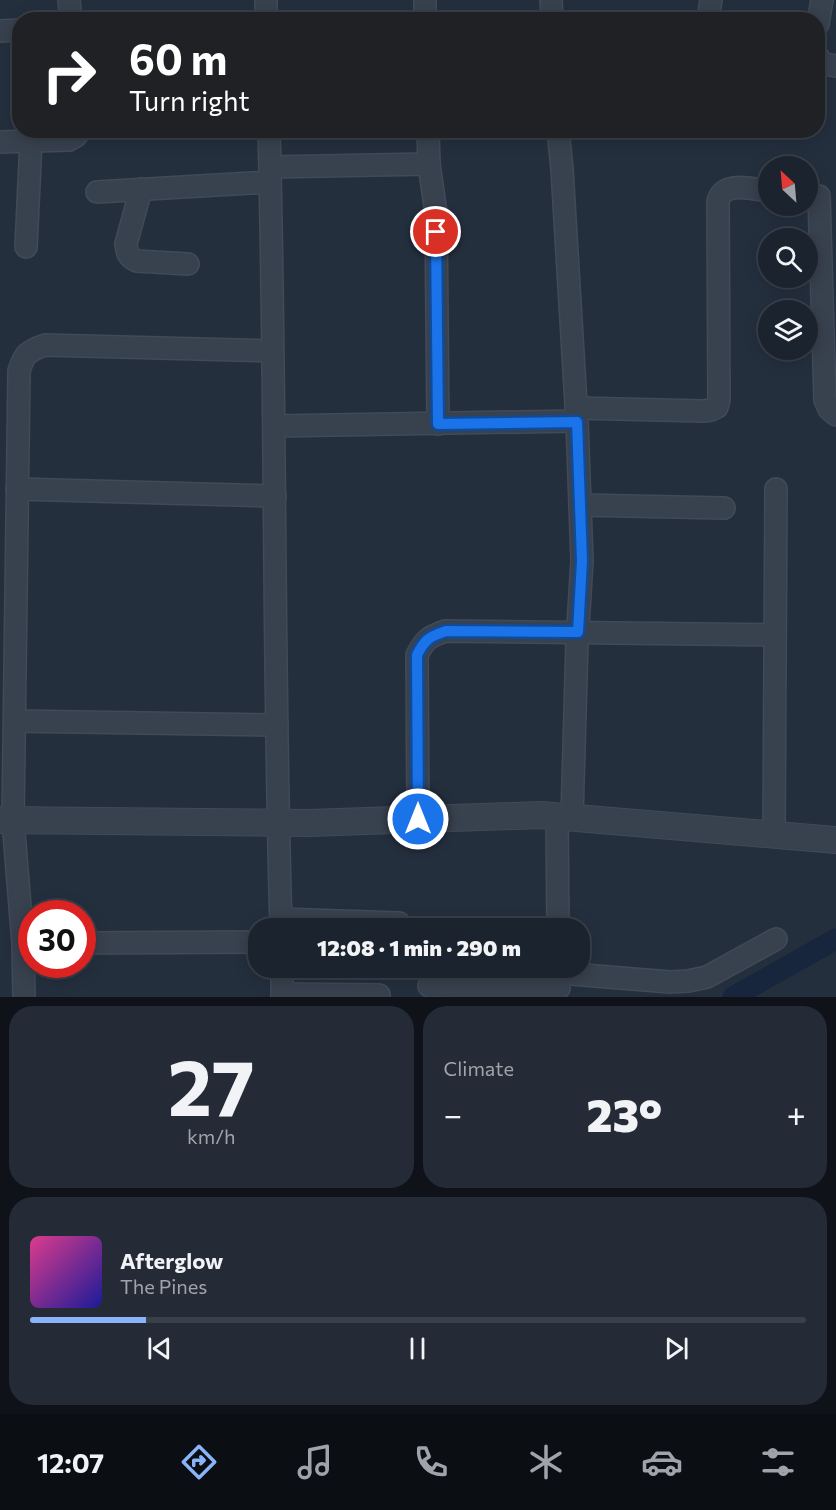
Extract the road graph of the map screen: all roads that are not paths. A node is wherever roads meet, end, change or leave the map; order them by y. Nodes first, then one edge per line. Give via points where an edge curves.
1 (72, 138) edge
2 (269, 138) edge
3 (428, 138) edge
4 (559, 138) edge
5 (31, 141) junction
6 (0, 142) edge
7 (429, 164) junction
8 (270, 174) junction
9 (141, 189) junction
10 (758, 190) edge
11 (97, 192) dead end
12 (821, 196) edge
13 (26, 247) dead end
14 (188, 264) dead end
15 (272, 351) junction
16 (577, 415) junction
17 (836, 415) edge
18 (438, 424) junction
19 (274, 426) junction
20 (17, 489) junction
21 (776, 489) dead end
22 (275, 496) junction
23 (580, 505) junction
24 (724, 508) dead end
25 (8, 552) edge
26 (578, 632) junction
27 (775, 635) junction
28 (15, 721) junction
29 (278, 725) junction
30 (564, 817) junction
31 (418, 819) junction
32 (7, 820) edge
33 (278, 823) junction
34 (774, 835) junction
35 (836, 840) edge
36 (20, 900) edge
37 (281, 918) edge
38 (559, 918) edge
39 (776, 939) dead end
40 (248, 942) edge
41 (96, 943) edge
42 (25, 978) edge
43 (282, 978) edge
44 (559, 981) edge
45 (429, 986) dead end
46 (282, 995) edge
47 (379, 995) dead end
48 (24, 997) edge

1 - 5 street
2 - 8 street
3 - 7 street
4 - 16 street
5 - 6 street
5 - 13 street
7 - 8 street
7 - 18 street via 436,213
8 - 9 street
8 - 15 street
9 - 11 street
9 - 14 street via 126,244 130,258
10 - 16 street via 733,187 719,196 717,407 703,411
12 - 17 street via 825,400
15 - 19 street
15 - 20 street via 45,345 31,350 19,371
16 - 18 street
16 - 23 street
18 - 19 street
19 - 22 street
20 - 22 street
20 - 25 street
21 - 27 street
22 - 29 street
23 - 24 street
23 - 26 street
25 - 28 street
26 - 27 street
26 - 30 street
26 - 31 street via 446,631 423,642 417,655
27 - 34 street
28 - 29 street
28 - 32 street
29 - 33 street
30 - 31 street
30 - 34 street
30 - 38 street
31 - 33 street
32 - 33 street
32 - 36 street
33 - 37 street
34 - 35 street
39 - 44 street via 707,977 688,981
40 - 41 street
42 - 48 street
43 - 46 street
44 - 45 street
46 - 47 street

